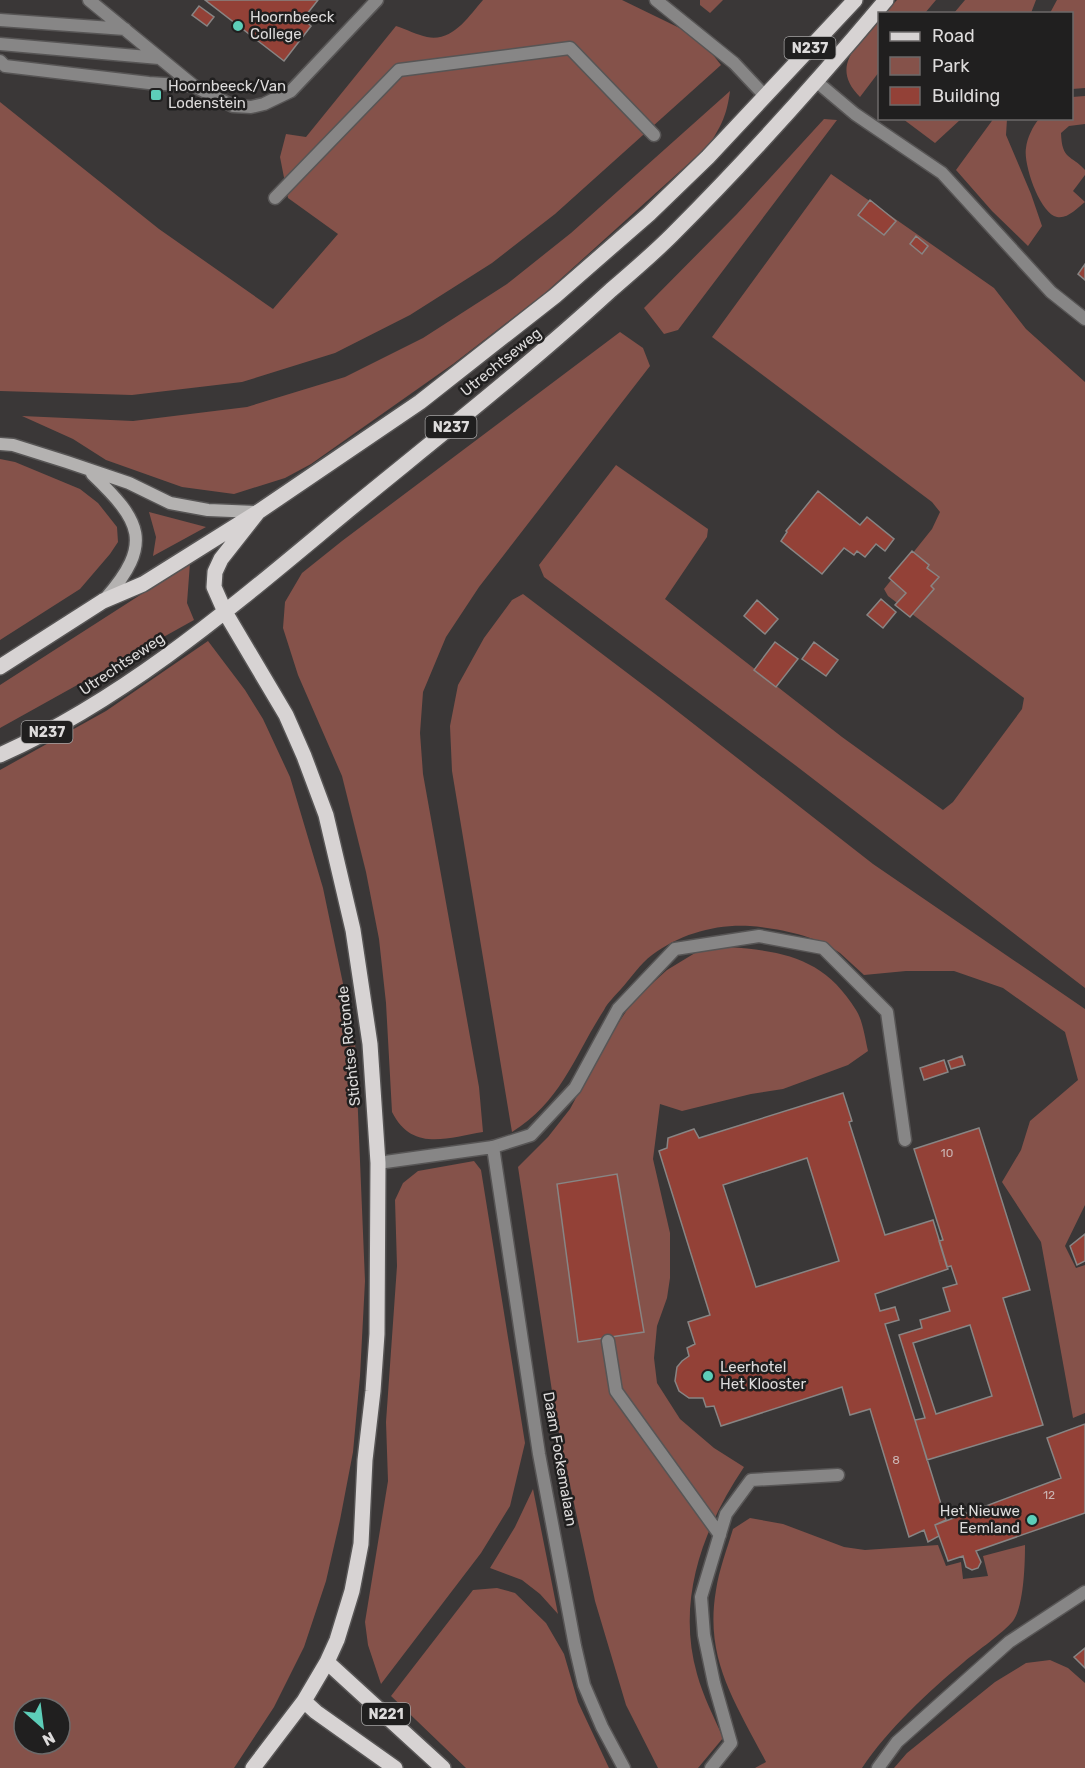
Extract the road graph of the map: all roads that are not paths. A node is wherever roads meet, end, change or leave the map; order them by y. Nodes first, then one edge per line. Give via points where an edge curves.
1 (89, 0) edge
2 (377, 0) edge
3 (656, 0) edge
4 (855, 0) edge
5 (886, 0) edge
6 (0, 20) edge
7 (125, 29) junction
8 (0, 44) edge
9 (159, 58) junction
10 (3, 63) edge
11 (817, 82) junction
12 (194, 86) junction
13 (765, 96) junction
14 (784, 117) junction
15 (654, 135) dead end
16 (275, 198) dead end
17 (1085, 319) edge
18 (0, 444) edge
19 (89, 471) junction
20 (258, 512) junction
21 (103, 601) junction
22 (225, 612) junction
23 (0, 667) edge
24 (0, 755) edge
25 (905, 1140) dead end
26 (493, 1147) junction
27 (378, 1163) junction
28 (608, 1341) dead end
29 (838, 1475) dead end
30 (720, 1535) junction
31 (1085, 1592) edge
32 (327, 1662) junction
33 (304, 1701) junction
34 (253, 1768) edge
35 (395, 1768) edge
36 (443, 1768) edge
37 (624, 1768) edge
38 (711, 1768) edge
39 (878, 1768) edge

1 - 7 street
2 - 12 street via 291,91 273,100 233,106
3 - 13 street via 735,63
4 - 13 main road, Utrechtseweg / N237
5 - 11 main road, Utrechtseweg / N237
6 - 7 street
7 - 9 street
8 - 9 street
9 - 12 street
10 - 12 street
11 - 14 main road, Utrechtseweg / N237
11 - 17 street via 855,114 942,173 1051,292
13 - 14 main road
13 - 20 main road, Utrechtseweg / N237 via 657,206 555,296 420,402
14 - 22 main road, Utrechtseweg / N237 via 671,236 554,342
15 - 16 street via 570,48 399,70
18 - 19 street
19 - 20 street via 129,483 170,503 208,510
19 - 21 street via 116,497 134,522 137,542 122,580
20 - 21 main road, Utrechtseweg / N237 via 143,584
20 - 22 main road, Stichtse Rotonde via 215,572 214,587
21 - 23 main road, Utrechtseweg / N237
22 - 24 main road, Utrechtseweg / N237 via 92,707
22 - 27 main road, Stichtse Rotonde via 286,715 326,815 355,941 370,1044
25 - 26 street via 887,1012 823,948 759,936 675,949 618,1009 575,1088 531,1135
26 - 27 street
26 - 37 street, Daam Fockemalaan via 539,1454 575,1646 584,1685
27 - 32 main road, Stichtse Rotonde via 376,1334 361,1544 352,1591
28 - 30 street via 616,1391
29 - 30 street via 751,1480 726,1514
30 - 38 street via 701,1597 704,1635 731,1743
31 - 39 street via 1009,1642 897,1742
32 - 33 main road, Stichtse Rotonde
32 - 36 main road, N221
33 - 34 main road, Stichtse Rotonde
33 - 35 main road, N221

